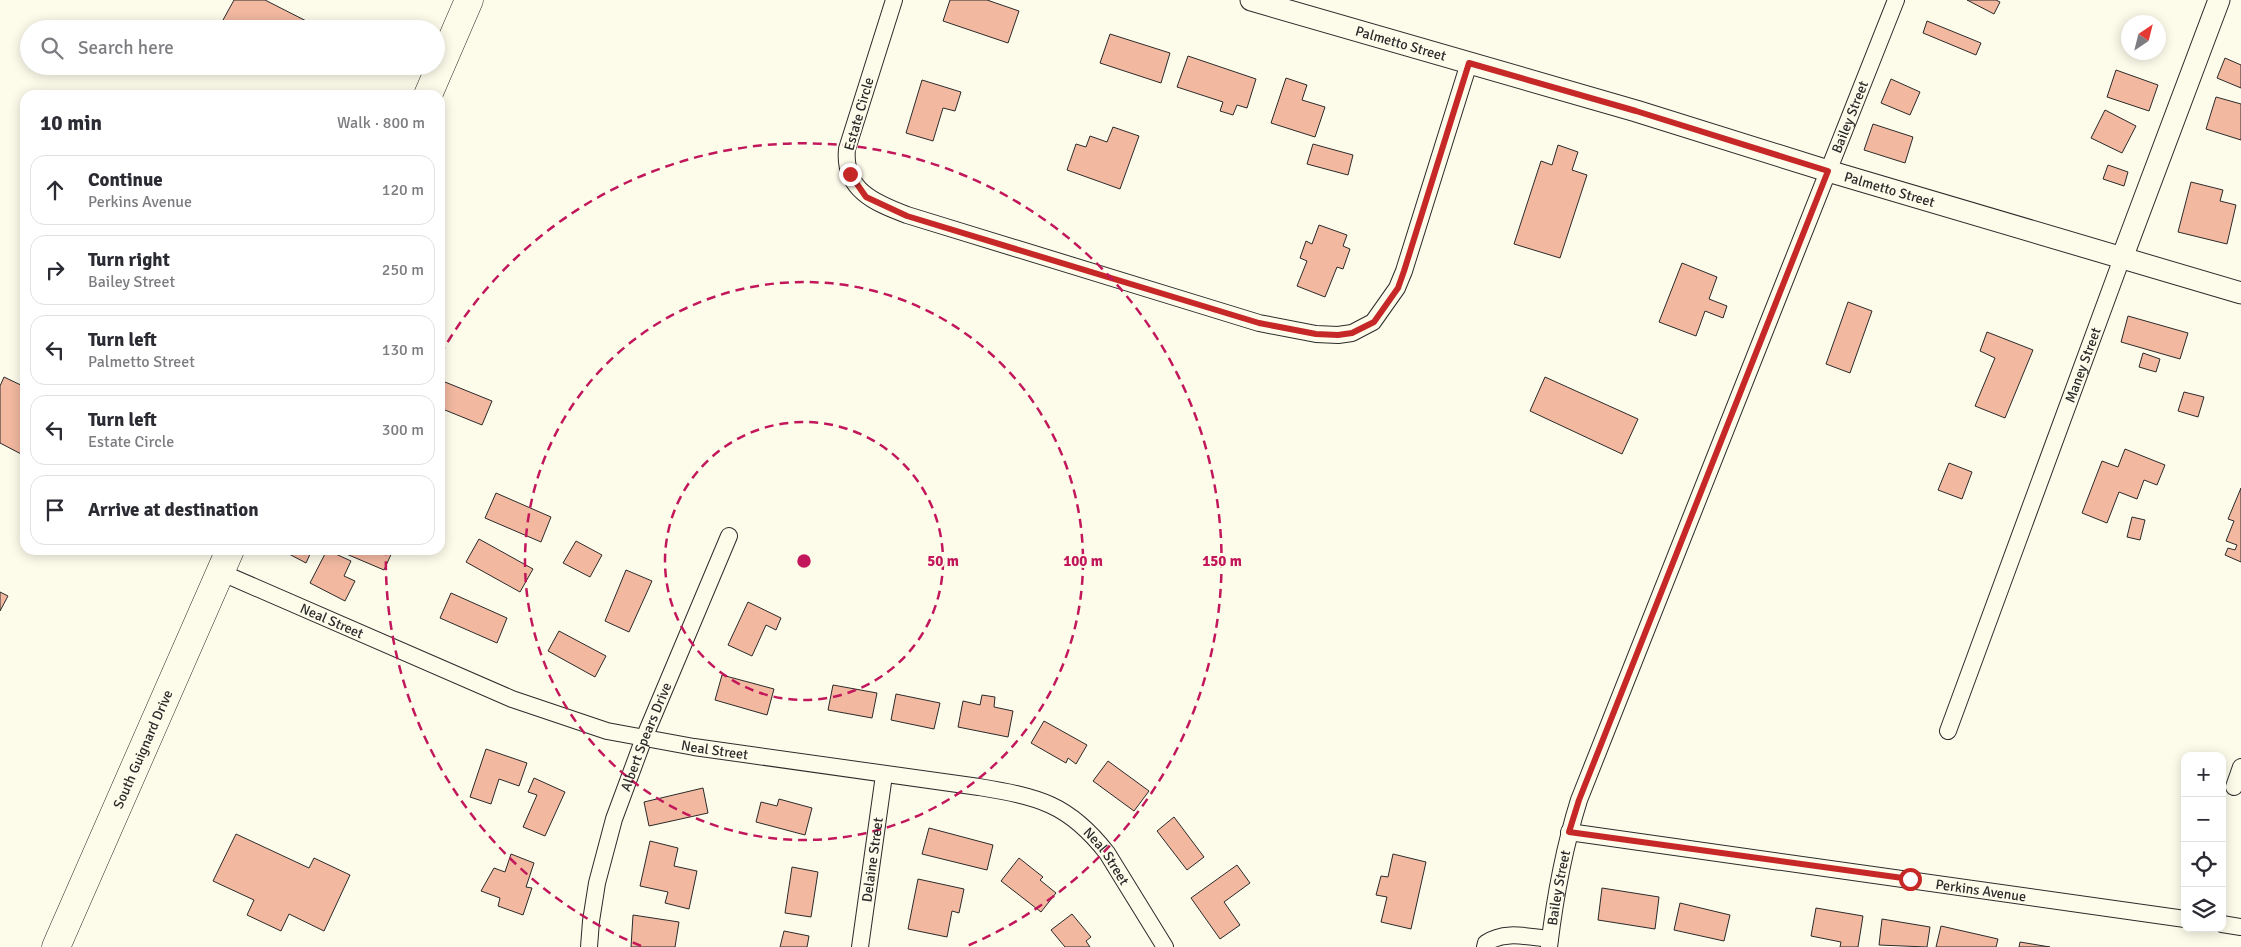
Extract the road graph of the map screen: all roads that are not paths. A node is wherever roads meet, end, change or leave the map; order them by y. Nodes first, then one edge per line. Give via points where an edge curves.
1 (469, 0) edge
2 (894, 0) edge
3 (1251, 0) edge
4 (1896, 0) edge
5 (2219, 0) edge
6 (445, 56) edge
7 (1469, 63) junction
8 (437, 75) edge
9 (430, 90) edge
10 (1828, 171) junction
11 (2122, 258) junction
12 (2241, 293) edge
13 (728, 536) dead end
14 (225, 561) edge
15 (1948, 731) dead end
16 (644, 738) junction
17 (2241, 767) edge
18 (884, 775) junction
19 (2234, 788) dead end
20 (1569, 832) junction
21 (2181, 918) edge
22 (2226, 925) edge
23 (2241, 927) edge
24 (1549, 943) edge
25 (56, 947) edge
26 (589, 947) edge
27 (860, 947) edge
28 (1165, 947) edge
29 (1485, 947) edge

1 - 6 highway
2 - 7 street, Estate Circle via 846,161 850,174 866,197 907,216 1259,323 1316,334 1338,335 1363,329 1374,322 1398,288
3 - 7 street, Palmetto Street
4 - 10 street, Bailey Street
5 - 11 street, Maney Street
7 - 10 street, Palmetto Street
8 - 9 highway
10 - 11 street, Palmetto Street
10 - 20 street, Bailey Street
11 - 12 street, Palmetto Street
11 - 15 street, Maney Street
13 - 16 street, Albert Spears Drive
14 - 16 street, Neal Street via 521,702 607,731
14 - 25 highway, South Guignard Drive
16 - 18 street, Neal Street
16 - 26 street, Albert Spears Drive via 603,856
17 - 19 street
18 - 27 street, Delaine Street
18 - 28 street, Neal Street via 1023,794 1062,810 1098,841
20 - 21 street, Perkins Avenue
20 - 24 street, Bailey Street
22 - 23 street
24 - 29 street, Bailey Street via 1506,935 1495,937

